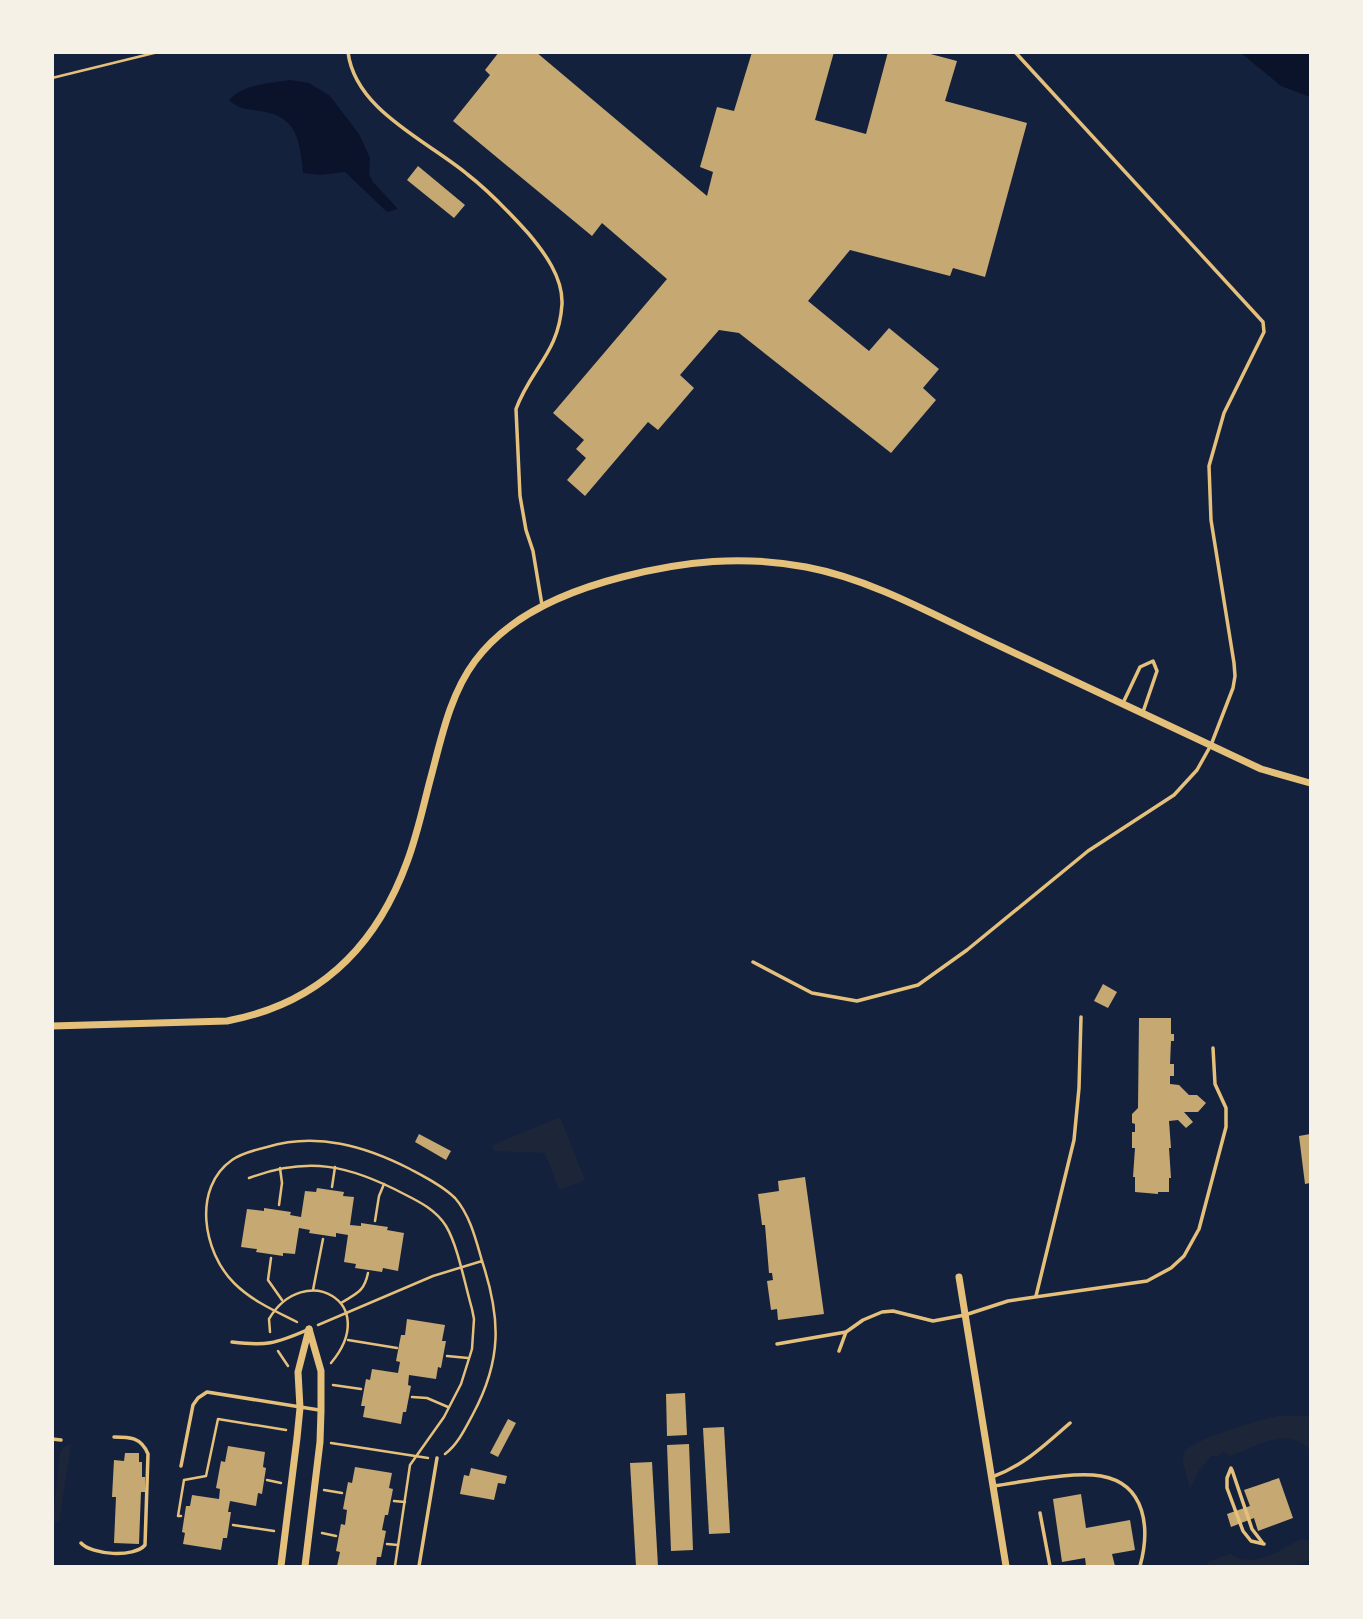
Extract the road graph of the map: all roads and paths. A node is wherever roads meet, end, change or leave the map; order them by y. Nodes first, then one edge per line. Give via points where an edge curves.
1 (158, 52) edge
2 (348, 52) edge
3 (1015, 52) edge
4 (52, 78) edge
5 (542, 607) junction
6 (1122, 704) junction
7 (1143, 713) junction
8 (1211, 745) junction
9 (1311, 783) edge
10 (753, 962) dead end
11 (1081, 1017) dead end
12 (52, 1026) edge
13 (1213, 1048) dead end
14 (335, 1167) junction
15 (280, 1168) junction
16 (249, 1178) dead end
17 (384, 1184) junction
18 (332, 1186) dead end
19 (279, 1205) dead end
20 (375, 1221) dead end
21 (323, 1239) dead end
22 (271, 1258) dead end
23 (482, 1261) junction
24 (460, 1268) junction
25 (368, 1273) dead end
26 (959, 1277) dead end
27 (313, 1290) dead end
28 (1036, 1296) junction
29 (282, 1300) dead end
30 (341, 1303) dead end
31 (965, 1315) junction
32 (309, 1329) junction
33 (846, 1332) junction
34 (347, 1339) dead end
35 (232, 1342) dead end
36 (776, 1344) dead end
37 (397, 1348) dead end
38 (839, 1351) dead end
39 (447, 1356) dead end
40 (469, 1359) junction
41 (330, 1385) dead end
42 (360, 1389) dead end
43 (412, 1396) dead end
44 (450, 1407) junction
45 (300, 1408) junction
46 (321, 1410) junction
47 (1070, 1423) dead end
48 (114, 1437) dead end
49 (288, 1438) dead end
50 (52, 1439) edge
51 (61, 1440) dead end
52 (320, 1441) junction
53 (415, 1456) junction
54 (437, 1458) junction
55 (181, 1466) dead end
56 (208, 1471) junction
57 (216, 1472) dead end
58 (267, 1480) dead end
59 (992, 1482) junction
60 (284, 1483) dead end
61 (324, 1490) dead end
62 (342, 1493) dead end
63 (394, 1501) dead end
64 (405, 1502) junction
65 (1040, 1513) dead end
66 (181, 1516) dead end
67 (233, 1525) dead end
68 (278, 1532) dead end
69 (318, 1532) dead end
70 (335, 1536) dead end
71 (82, 1543) dead end
72 (387, 1544) dead end
73 (1264, 1544) joint
74 (398, 1545) junction
75 (281, 1566) edge
76 (305, 1566) edge
77 (395, 1566) edge
78 (419, 1566) edge
79 (1006, 1566) edge
80 (1049, 1566) edge
81 (1140, 1566) edge

1 - 4 path
2 - 5 lane via 354,76 372,102 488,191 551,265 562,300 559,326 553,347 516,409 520,496
3 - 8 lane via 1263,322 1264,332 1224,413 1209,466 1211,520 1235,676
5 - 6 street via 601,582 662,566 728,560 806,567 898,598
5 - 12 street via 499,635 464,678 440,741 398,886 374,931 340,968 296,998 249,1017
6 - 7 street
6 - 7 lane via 1140,667 1153,661 1157,671
7 - 8 street
8 - 9 street via 1261,769
8 - 10 lane via 1197,770 1174,795 1088,851 918,985 857,1001 812,993
11 - 28 lane via 1074,1140
13 - 28 lane via 1215,1084 1226,1108 1226,1127 1199,1229 1184,1256 1147,1281
14 - 15 path
14 - 17 path
14 - 18 path
15 - 16 path
15 - 19 path
17 - 20 path
17 - 24 path via 439,1217 451,1236
21 - 27 path
22 - 29 path via 268,1280
23 - 24 path
23 - 32 path via 466,1215 453,1196 391,1160 321,1140 251,1151 224,1166 211,1186 206,1210 210,1239 235,1284
23 - 54 path via 495,1304 494,1366 462,1436
24 - 32 path
24 - 40 path via 474,1319
25 - 30 path via 365,1286
26 - 31 street
28 - 31 lane
31 - 33 lane via 933,1321 882,1312
31 - 59 street
32 - 35 lane via 278,1343
32 - 45 street via 298,1371
32 - 46 street via 321,1371
33 - 36 lane
33 - 38 lane
34 - 37 path
39 - 40 path
40 - 44 path
41 - 42 path
43 - 44 path
44 - 53 path
45 - 46 lane
45 - 55 lane via 207,1392 193,1405
45 - 75 street
46 - 52 street
47 - 59 lane via 1031,1458
48 - 71 lane via 138,1439 148,1454 145,1545 131,1553 90,1550
49 - 56 path via 288,1430 218,1419
50 - 51 lane
52 - 53 path
52 - 76 street
53 - 54 path
53 - 64 path
54 - 78 lane
56 - 57 path
56 - 66 path via 206,1476 184,1480
58 - 60 path
59 - 79 street
59 - 81 lane via 1082,1476 1116,1480 1142,1509 1145,1536
61 - 62 path
63 - 64 path
64 - 74 path
65 - 80 lane
67 - 68 path
69 - 70 path
72 - 74 path
73 - 73 lane via 1251,1541 1243,1531 1227,1488 1231,1468 1255,1536
74 - 77 path

